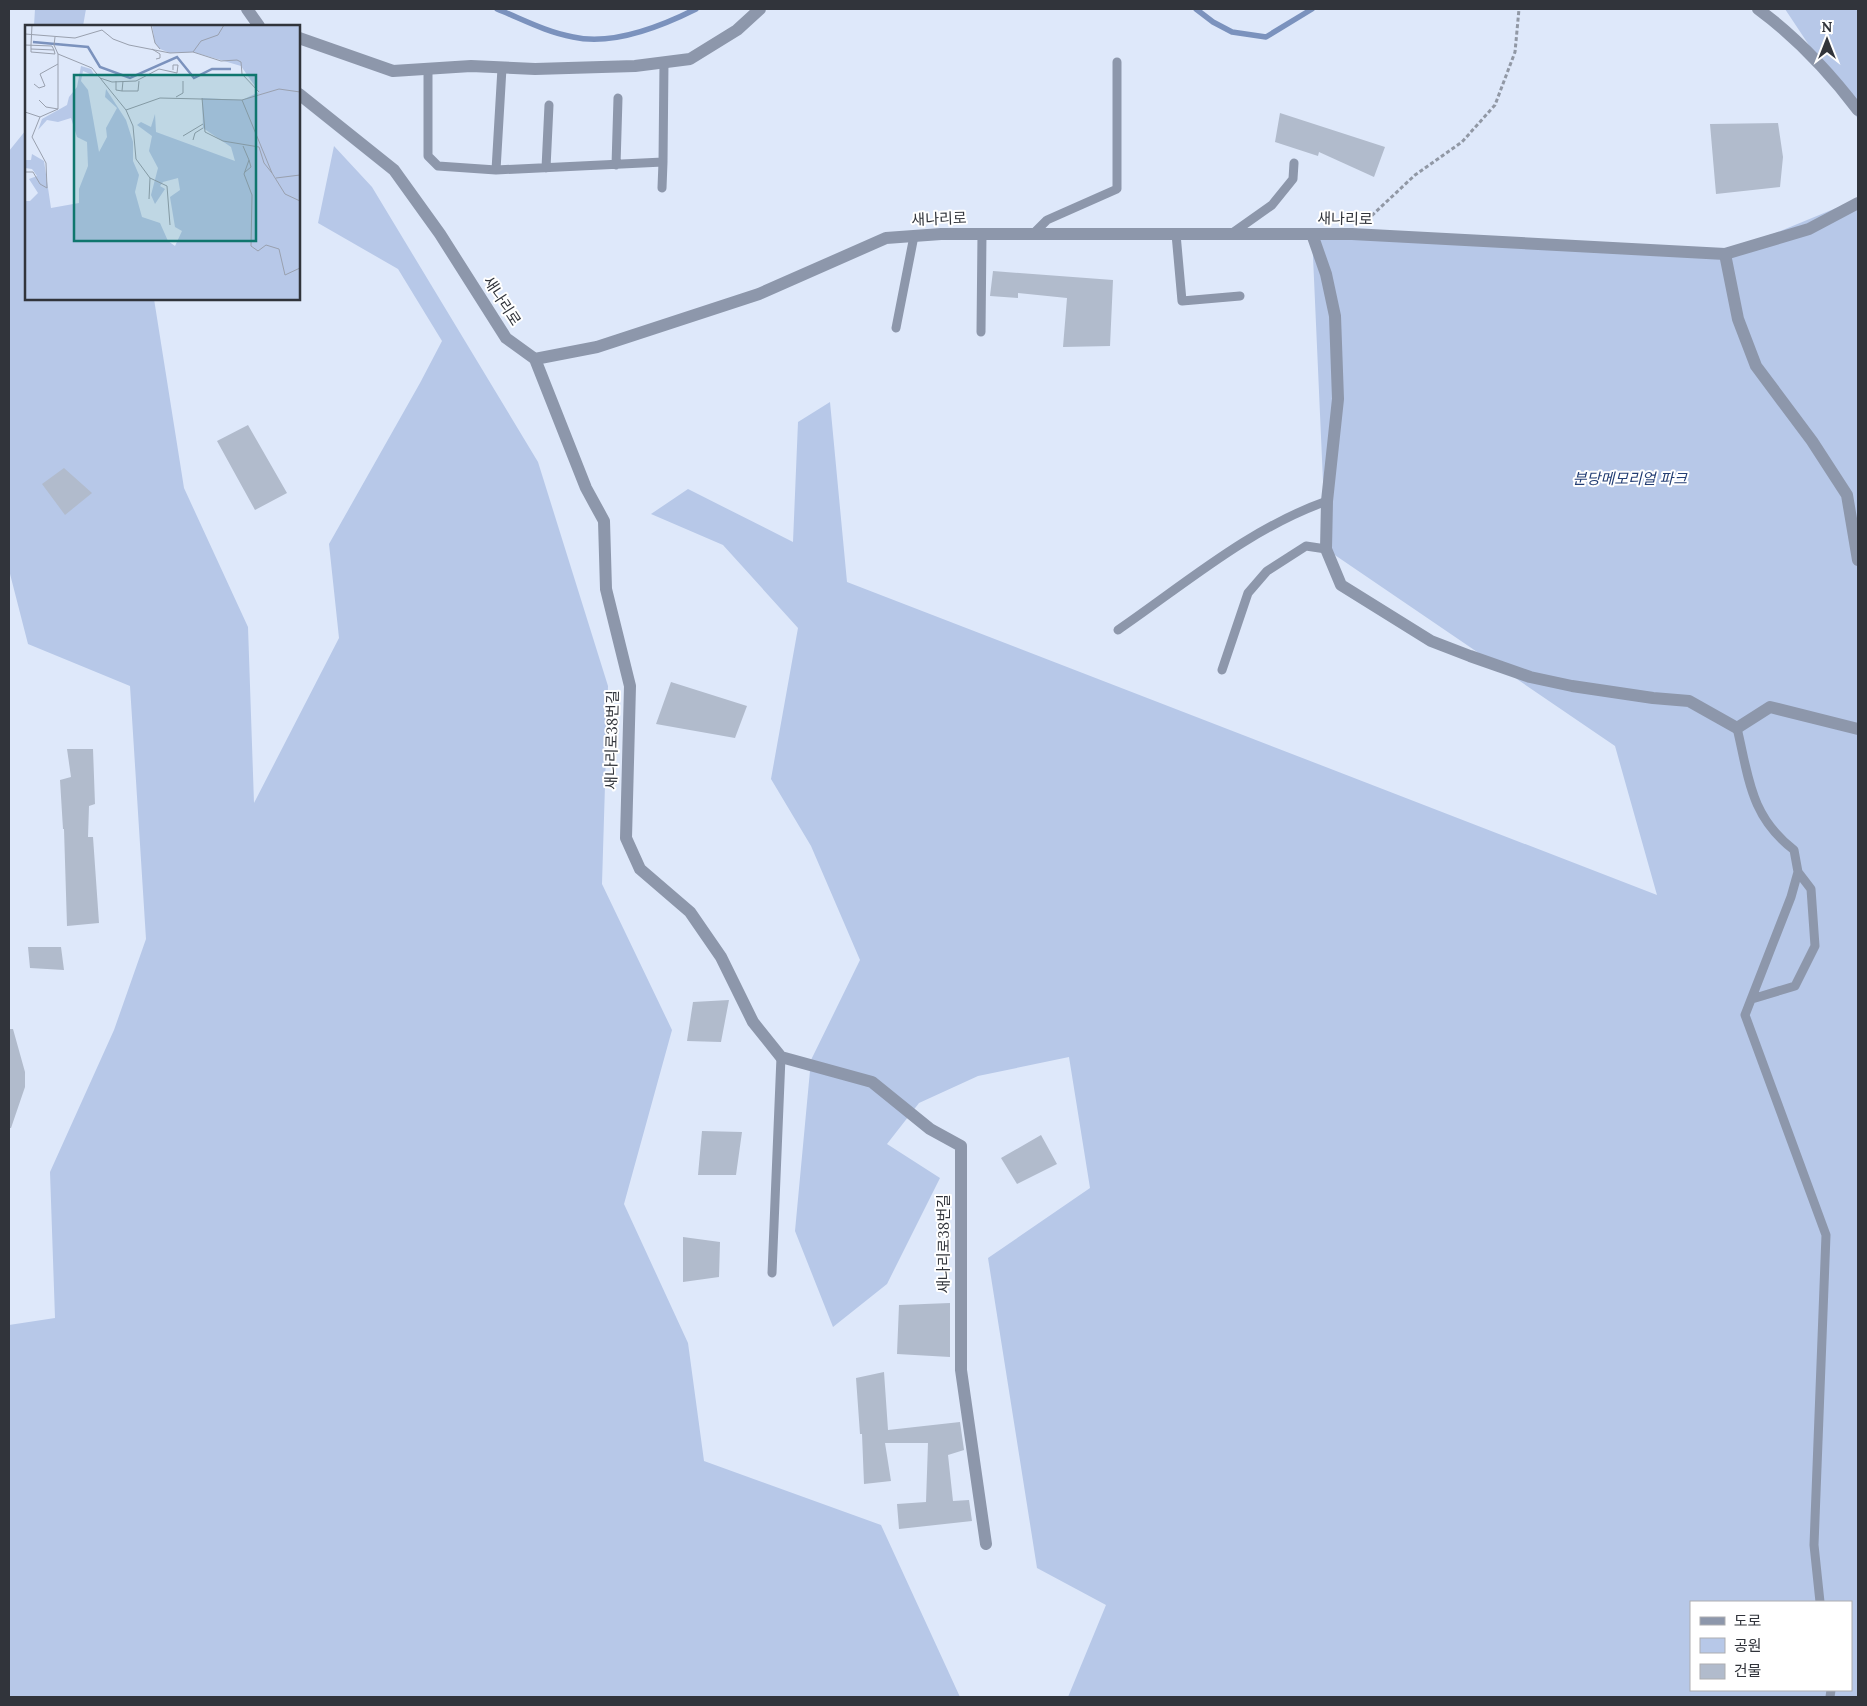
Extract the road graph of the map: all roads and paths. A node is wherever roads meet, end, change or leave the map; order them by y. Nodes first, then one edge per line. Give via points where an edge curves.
1 (247, 9) edge
2 (760, 9) edge
3 (1519, 9) edge
4 (1758, 9) edge
5 (260, 25) edge
6 (300, 38) edge
7 (664, 62) junction
8 (1117, 62) dead end
9 (502, 68) junction
10 (428, 69) junction
11 (300, 95) edge
12 (618, 98) dead end
13 (549, 106) dead end
14 (1858, 110) edge
15 (663, 162) junction
16 (1294, 163) dead end
17 (616, 165) junction
18 (546, 168) junction
19 (496, 170) junction
20 (662, 188) dead end
21 (1858, 203) edge
22 (982, 234) junction
23 (1033, 234) junction
24 (1176, 234) junction
25 (1231, 234) junction
26 (1312, 234) junction
27 (1352, 234) junction
28 (914, 236) junction
29 (1725, 254) junction
30 (1240, 296) dead end
31 (896, 328) dead end
32 (981, 332) dead end
33 (535, 359) junction
34 (1327, 501) junction
35 (1326, 549) junction
36 (1858, 560) edge
37 (1118, 630) dead end
38 (1222, 670) dead end
39 (1737, 728) junction
40 (1858, 730) edge
41 (1798, 872) junction
42 (1752, 999) junction
43 (781, 1057) junction
44 (772, 1273) dead end
45 (986, 1544) dead end
46 (1820, 1601) edge

1 - 5 street
2 - 7 street via 737,30 690,59
3 - 27 path via 1515,52 1495,106 1462,142 1416,175
4 - 14 street via 1780,25 1822,66
6 - 10 street via 393,71
7 - 9 street via 635,66
7 - 15 lane
8 - 23 lane via 1117,189 1047,220
9 - 10 street
9 - 19 lane
10 - 19 lane via 428,156 438,166
11 - 33 street, 새나리로 via 394,170 440,234 506,338
12 - 17 lane
13 - 18 lane
15 - 17 lane
15 - 20 lane
16 - 25 lane via 1293,179 1272,205
17 - 18 lane
18 - 19 lane
21 - 29 street, 새나리로 via 1810,229
22 - 23 street, 새나리로
22 - 28 street, 새나리로
22 - 32 lane
23 - 24 street, 새나리로
24 - 25 street, 새나리로
24 - 30 lane via 1182,301
25 - 26 street, 새나리로
26 - 27 street, 새나리로
26 - 34 street via 1336,316 1338,399
27 - 29 street, 새나리로
28 - 31 lane
28 - 33 street, 새나리로 via 886,238 759,294 597,347
29 - 36 street via 1738,320 1756,366 1812,441 1847,495
33 - 43 street, 새나리로38번길 via 586,488 604,521 606,589 630,686 626,838 640,868 690,912 721,957 754,1022
34 - 35 street
34 - 37 lane via 1255,534
35 - 38 lane via 1306,546 1268,571 1248,593
35 - 39 street via 1342,585 1432,641 1530,677 1629,695 1689,701
39 - 40 street via 1770,707
39 - 41 lane via 1760,813 1778,838 1794,850
41 - 42 lane
41 - 42 lane via 1811,889 1815,946 1795,986
42 - 46 lane via 1746,1015 1826,1235 1814,1545
43 - 44 lane
43 - 45 street, 새나리로38번길 via 872,1082 930,1129 961,1146 961,1370

